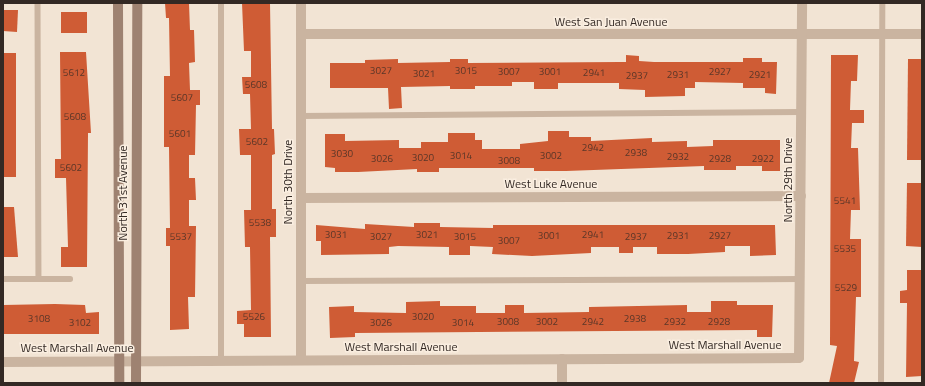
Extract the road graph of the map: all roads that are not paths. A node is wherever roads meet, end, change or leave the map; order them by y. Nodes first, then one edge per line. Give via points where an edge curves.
1 (38, 3) edge
2 (118, 3) edge
3 (137, 3) edge
4 (221, 3) edge
5 (301, 3) edge
6 (802, 3) edge
7 (882, 3) edge
8 (301, 34) junction
9 (882, 34) junction
10 (922, 34) edge
11 (802, 35) junction
12 (118, 102) junction
13 (136, 102) junction
14 (801, 112) junction
15 (301, 116) junction
16 (801, 196) junction
17 (301, 198) junction
18 (3, 279) edge
19 (39, 279) junction
20 (70, 279) dead end
21 (801, 279) junction
22 (300, 280) junction
23 (799, 358) joint
24 (562, 359) junction
25 (301, 360) junction
26 (119, 361) junction
27 (136, 361) junction
28 (221, 361) junction
29 (3, 362) edge
30 (119, 383) edge
31 (136, 383) edge
32 (562, 383) edge
33 (881, 383) edge

1 - 19 lane
2 - 12 street, North 31st Avenue
3 - 13 street, North 31st Avenue
4 - 28 lane
5 - 8 street, North 30th Drive
6 - 11 street, North 29th Drive
7 - 9 lane
8 - 11 street, West San Juan Avenue
8 - 15 street, North 30th Drive
9 - 10 street, West San Juan Avenue
9 - 11 street, West San Juan Avenue
9 - 33 lane
11 - 14 street, North 29th Drive
12 - 13 street
12 - 26 street, North 31st Avenue
13 - 27 street, North 31st Avenue
14 - 15 lane
14 - 16 street, North 29th Drive
15 - 17 street, North 30th Drive
16 - 17 street, West Luke Avenue
16 - 21 street, North 29th Drive
17 - 22 street, North 30th Drive
18 - 19 lane
19 - 20 lane
21 - 22 lane
21 - 23 street, North 29th Drive
22 - 25 street, North 30th Drive
23 - 24 street, West Marshall Avenue
24 - 25 street, West Marshall Avenue
24 - 32 street
25 - 28 street, West Marshall Avenue
26 - 27 street, West Marshall Avenue
26 - 29 street, West Marshall Avenue
26 - 30 street, North 31st Avenue
27 - 28 street, West Marshall Avenue
27 - 31 street, North 31st Avenue

